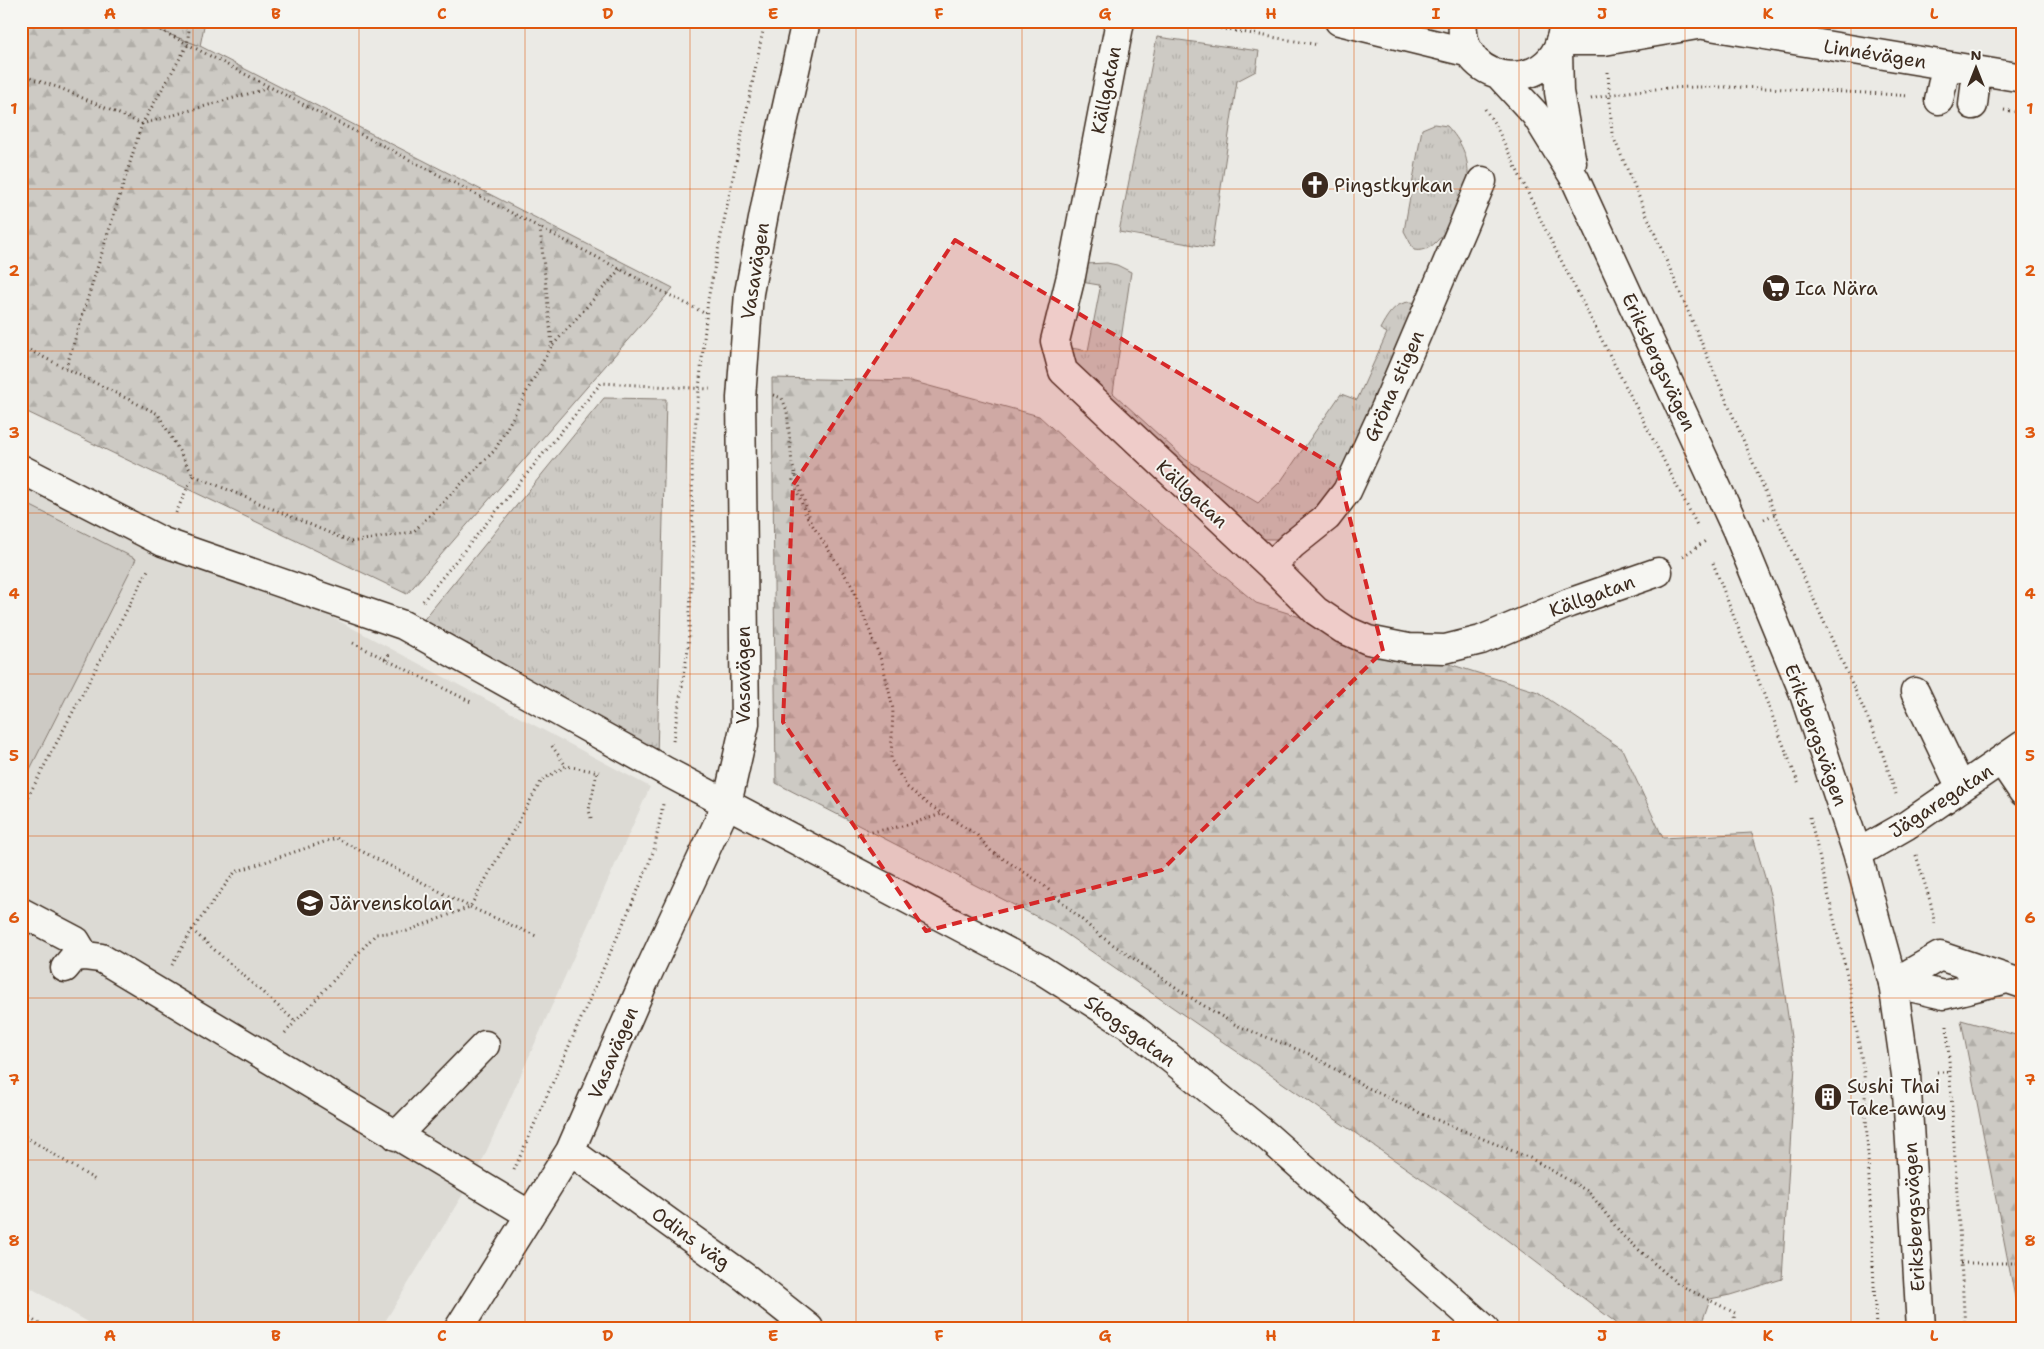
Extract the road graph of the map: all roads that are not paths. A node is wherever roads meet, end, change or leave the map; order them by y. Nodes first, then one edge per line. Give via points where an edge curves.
1 (806, 21) edge
2 (1120, 21) edge
3 (1339, 21) edge
4 (1463, 21) edge
5 (1689, 23) edge
6 (1797, 32) edge
7 (1560, 38) edge
8 (1470, 53) junction
9 (1946, 66) junction
10 (1977, 70) junction
11 (1499, 75) junction
12 (2023, 78) edge
13 (1939, 100) road end
14 (1973, 105) road end
15 (1575, 179) junction
16 (1482, 181) dead end
17 (21, 469) edge
18 (1271, 566) junction
19 (1658, 572) dead end
20 (1915, 692) dead end
21 (2012, 753) edge
22 (1961, 788) junction
23 (2023, 792) edge
24 (728, 804) junction
25 (1858, 854) junction
26 (21, 912) edge
27 (2015, 981) edge
28 (1893, 983) junction
29 (485, 1045) dead end
30 (396, 1136) junction
31 (570, 1151) junction
32 (530, 1216) junction
33 (459, 1328) edge
34 (809, 1328) edge
35 (1484, 1328) edge
36 (1921, 1328) edge

1 - 24 street, Vasavägen via 749,293 742,392 745,724
2 - 18 street, Källgatan via 1073,266 1055,341 1062,371
3 - 8 street
4 - 8 street
5 - 6 street, Linnévägen
5 - 7 street, Linnévägen via 1604,41
6 - 9 street, Linnévägen
7 - 11 street via 1547,63 1533,73 1516,77
7 - 15 street, Eriksbergsvägen via 1559,92
8 - 11 street, Eriksbergsvägen
9 - 10 street, Linnévägen
9 - 13 street
10 - 12 street, Linnévägen
10 - 14 street
11 - 15 street, Eriksbergsvägen via 1535,114
15 - 25 street, Eriksbergsvägen via 1737,531 1803,691
16 - 18 street, Gröna stigen via 1347,491 1327,517
17 - 24 street, Skogsgatan via 163,542 403,625
18 - 19 street, Källgatan via 1316,611 1343,629 1368,640 1408,648 1445,649 1481,640 1569,603
20 - 22 street
21 - 22 street, Jägaregatan
21 - 23 street
22 - 25 street, Jägaregatan
24 - 31 street, Vasavägen via 642,986
24 - 35 street, Skogsgatan via 1040,969 1133,1028 1268,1137
25 - 28 street, Eriksbergsvägen
26 - 30 street via 76,941 75,962 101,958
27 - 28 street via 1944,994
27 - 28 street via 1940,956
28 - 36 street, Eriksbergsvägen via 1906,1075
29 - 30 street
30 - 32 street
31 - 32 street, Vasavägen
31 - 34 street, Odins väg via 746,1278
32 - 33 street, Vasavägen

